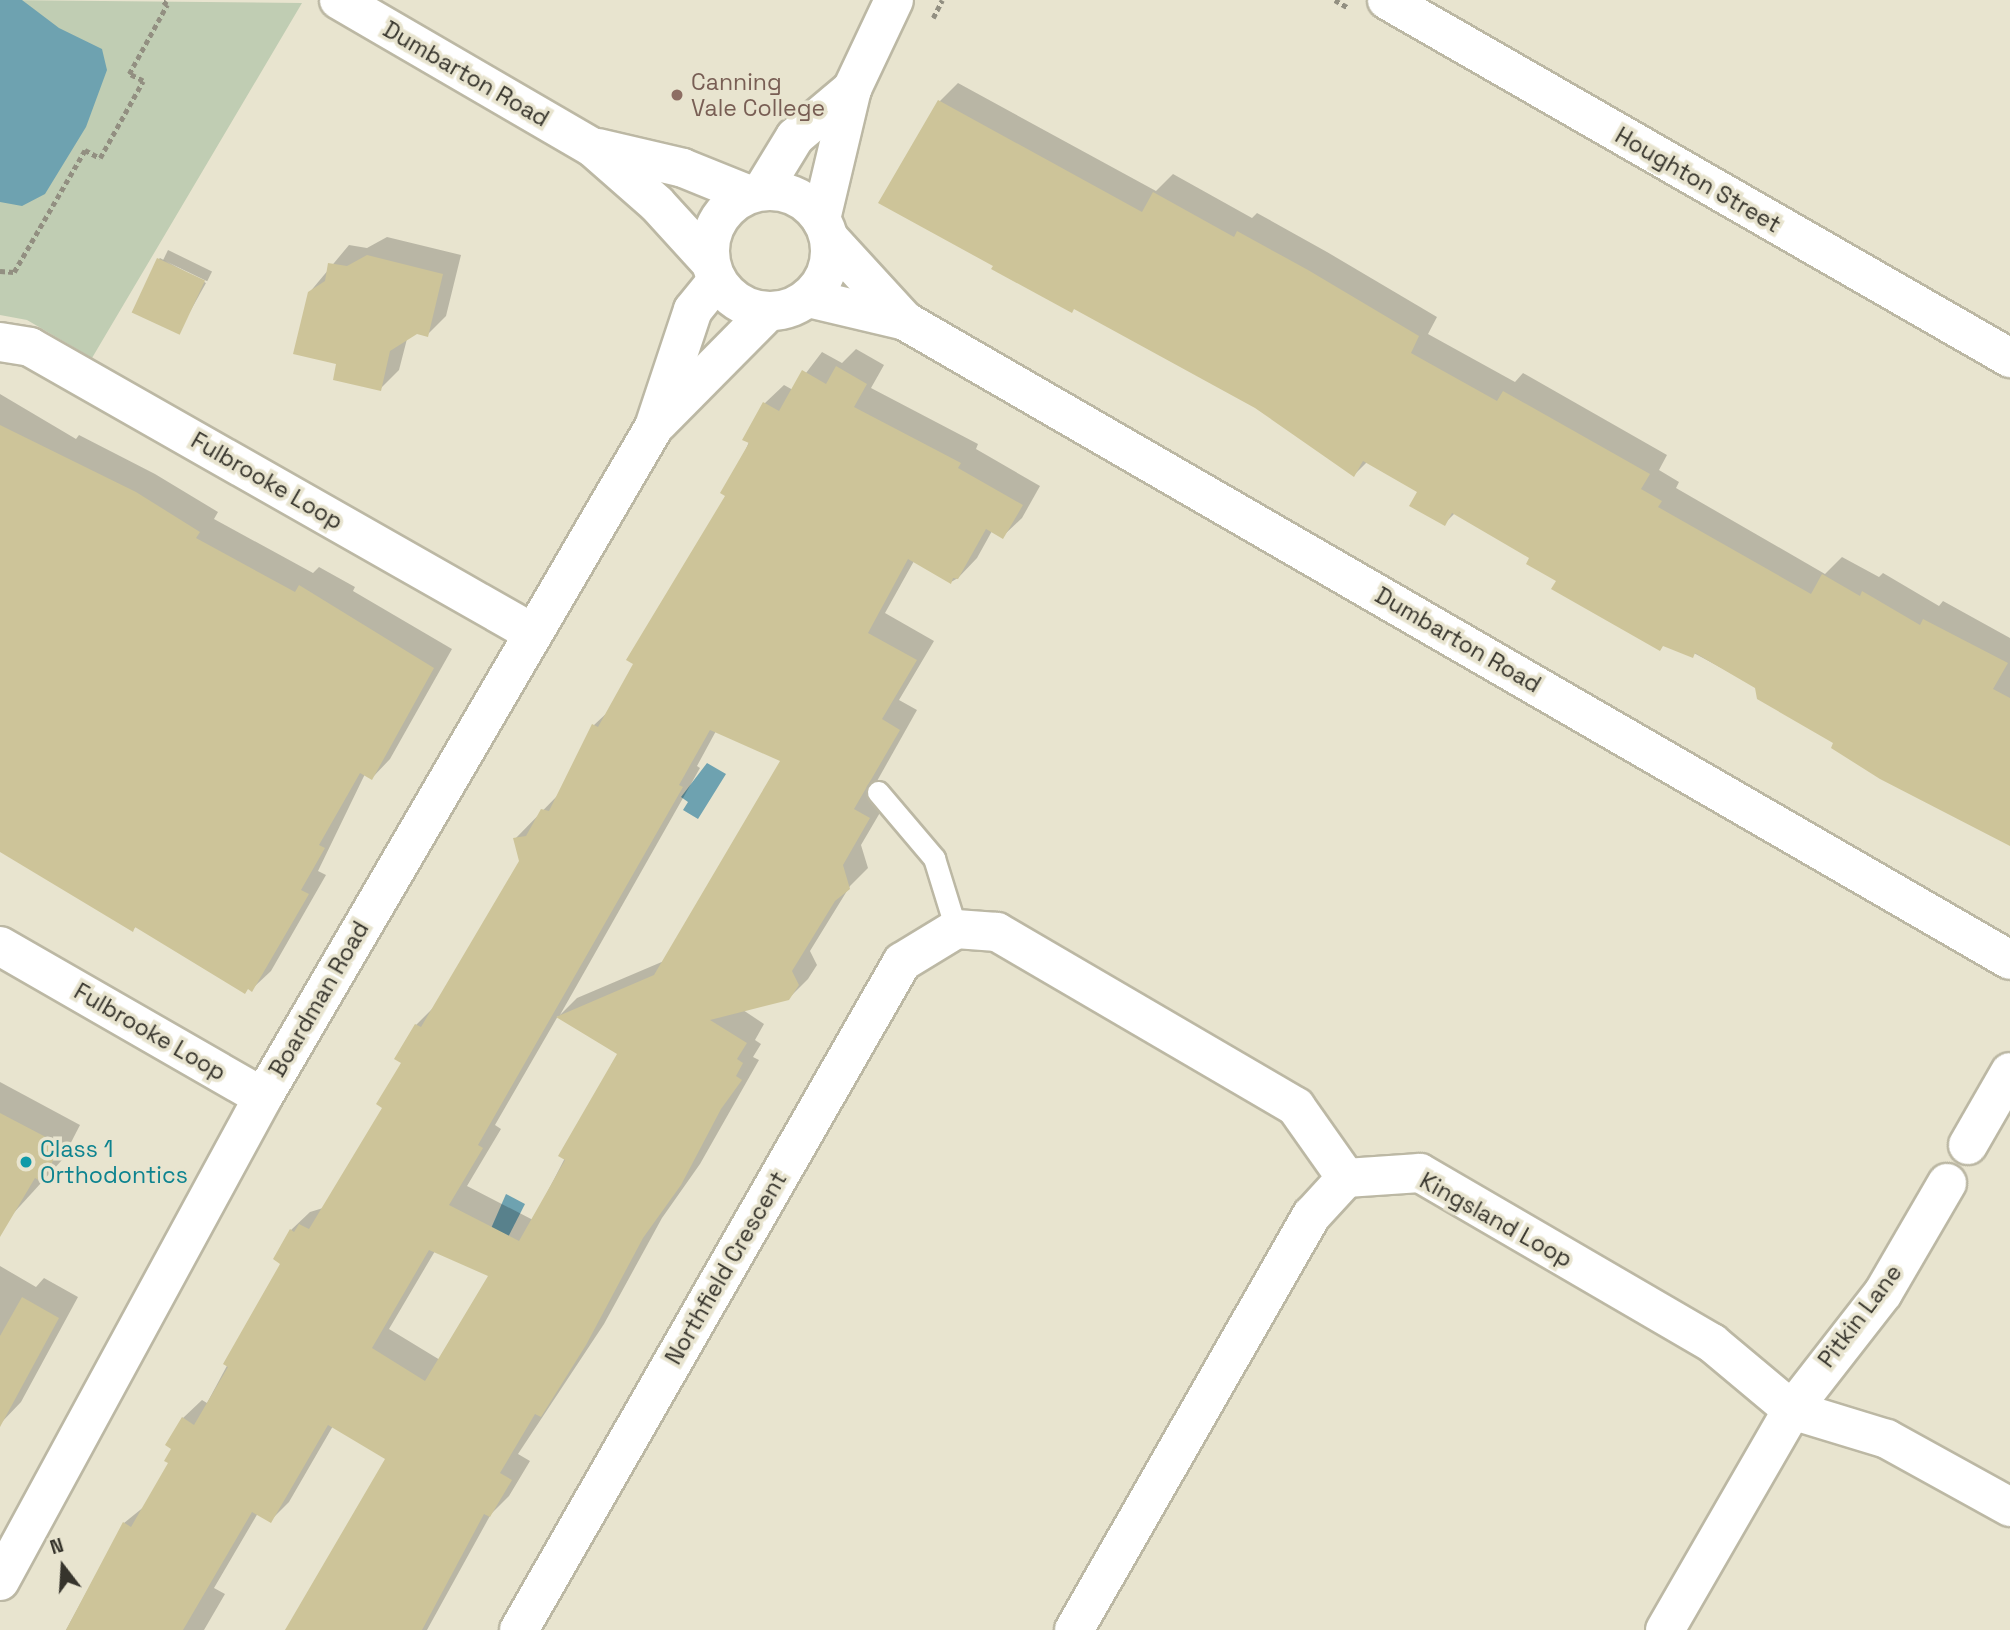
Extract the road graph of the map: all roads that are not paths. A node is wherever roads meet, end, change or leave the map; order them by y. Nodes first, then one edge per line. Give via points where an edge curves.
1 (339, 0) edge
2 (894, 0) edge
3 (1387, 0) edge
4 (852, 89) junction
5 (592, 147) junction
6 (754, 192) junction
7 (825, 228) junction
8 (713, 271) junction
9 (808, 298) junction
10 (768, 312) junction
11 (905, 321) junction
12 (0, 342) edge
13 (2010, 358) edge
14 (654, 427) junction
15 (531, 632) junction
16 (878, 792) dead end
17 (957, 929) junction
18 (0, 946) edge
19 (2010, 960) edge
20 (2010, 1072) edge
21 (263, 1097) junction
22 (1968, 1145) dead end
23 (1346, 1178) junction
24 (1947, 1183) dead end
25 (1792, 1410) junction
26 (2010, 1507) edge
27 (10, 1543) edge
28 (0, 1581) edge
29 (519, 1630) edge
30 (1074, 1630) edge
31 (1665, 1630) edge

1 - 5 street, Dumbarton Road
2 - 4 street, Boardman Road
3 - 13 street, Houghton Street
4 - 6 street, Boardman Road via 795,137
4 - 7 street, Boardman Road
5 - 6 street, Dumbarton Road via 683,167
5 - 8 street, Dumbarton Road via 657,204
6 - 7 street via 795,196
6 - 8 street, Boardman Road via 729,205 717,221
7 - 9 street, Boardman Road via 827,271
7 - 11 street, Dumbarton Road
8 - 10 street via 729,297
8 - 14 street, Boardman Road via 693,310
9 - 10 street, Boardman Road
9 - 11 street, Dumbarton Road
10 - 14 street, Boardman Road
11 - 19 street, Dumbarton Road
12 - 15 street, Fulbrooke Loop via 30,346
14 - 15 street, Boardman Road
15 - 21 street, Boardman Road
16 - 17 lane via 934,858
17 - 23 street via 997,932 1296,1107
17 - 29 street, Northfield Crescent via 902,962
18 - 21 street, Fulbrooke Loop
20 - 22 street
21 - 27 street, Boardman Road
23 - 25 street, Kingsland Loop via 1420,1172 1712,1343
23 - 30 street via 1312,1215
24 - 25 street, Pitkin Lane via 1883,1293
25 - 26 street via 1887,1439
25 - 31 street
27 - 28 street, Boardman Road

